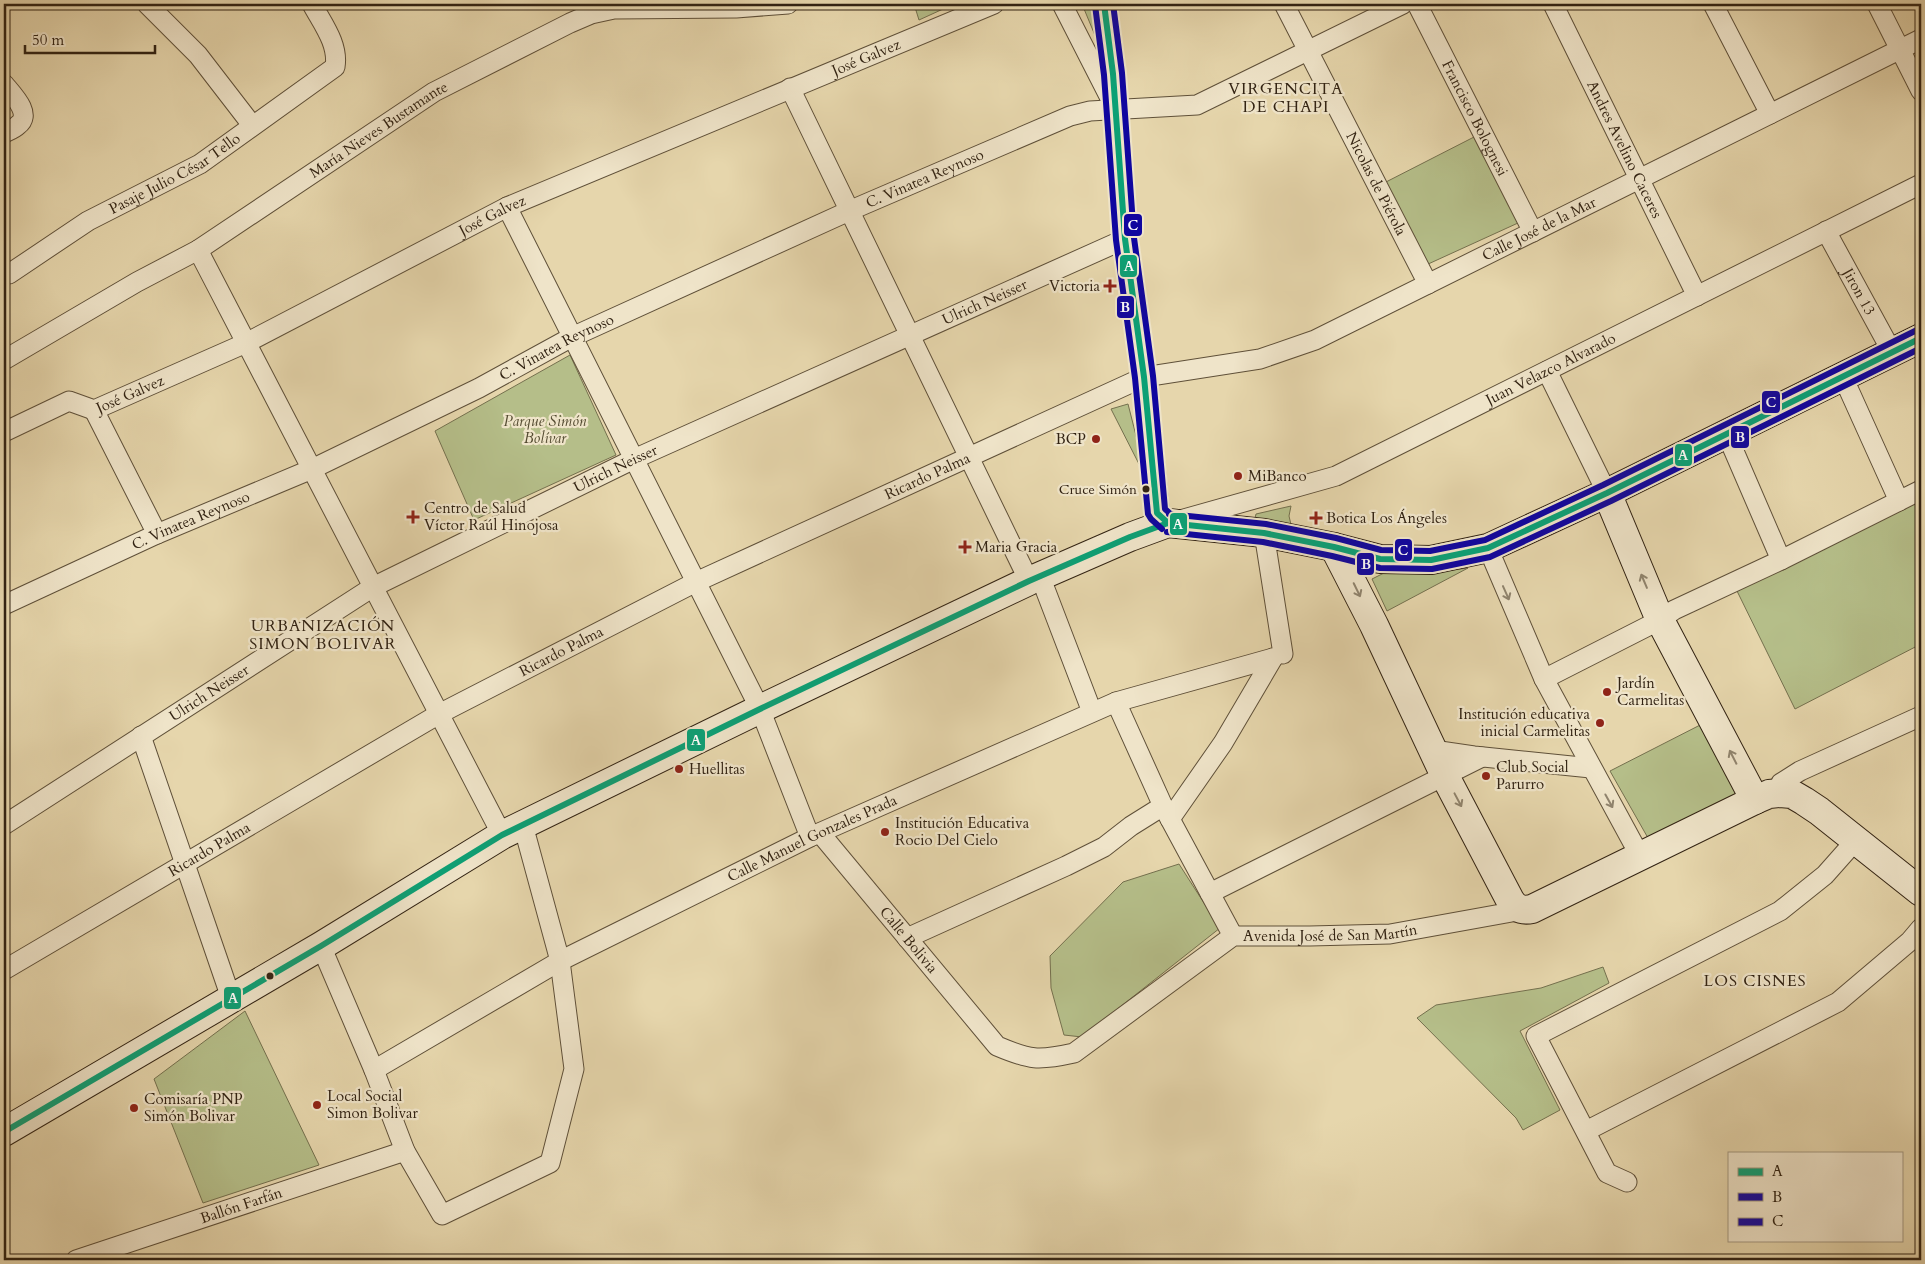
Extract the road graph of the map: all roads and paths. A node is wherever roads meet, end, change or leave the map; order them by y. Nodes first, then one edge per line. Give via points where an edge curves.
1 (147, 4) edge
2 (312, 4) edge
3 (788, 4) edge
4 (994, 4) edge
5 (1062, 4) edge
6 (1104, 4) edge
7 (1284, 4) edge
8 (1404, 4) edge
9 (1417, 4) edge
10 (1553, 4) edge
11 (1713, 4) edge
12 (1877, 4) edge
13 (748, 6) edge
14 (1921, 39) edge
15 (1900, 49) junction
16 (1308, 51) junction
17 (4, 84) edge
18 (790, 88) junction
19 (1921, 91) edge
20 (1116, 110) junction
21 (1770, 114) junction
22 (252, 126) junction
23 (4, 133) edge
24 (1640, 179) junction
25 (1921, 184) edge
26 (507, 207) junction
27 (849, 211) junction
28 (1533, 232) junction
29 (1826, 232) junction
30 (1125, 239) junction
31 (198, 250) junction
32 (9, 274) dead end
33 (1428, 284) junction
34 (1697, 296) junction
35 (909, 335) junction
36 (572, 337) junction
37 (1921, 338) edge
38 (246, 343) junction
39 (1892, 352) junction
40 (4, 360) edge
41 (1547, 371) junction
42 (1144, 377) junction
43 (1843, 377) junction
44 (94, 410) junction
45 (4, 432) edge
46 (1727, 435) junction
47 (968, 457) junction
48 (634, 459) junction
49 (312, 470) junction
50 (1921, 490) edge
51 (1607, 493) junction
52 (1899, 501) junction
53 (1168, 523) junction
54 (1264, 533) junction
55 (158, 534) junction
56 (1334, 547) junction
57 (1488, 548) junction
58 (1781, 560) junction
59 (1034, 578) junction
60 (696, 582) junction
61 (373, 587) junction
62 (4, 605) edge
63 (1660, 620) junction
64 (1278, 656) junction
65 (1544, 679) junction
66 (1116, 702) junction
67 (760, 709) junction
68 (1092, 712) junction
69 (439, 714) junction
70 (1921, 716) edge
71 (141, 736) junction
72 (1433, 750) junction
73 (1482, 757) junction
74 (1591, 768) junction
75 (1445, 776) junction
76 (1768, 796) junction
77 (1167, 812) junction
78 (4, 825) edge
79 (512, 830) junction
80 (815, 835) junction
81 (1856, 840) junction
82 (1640, 856) junction
83 (185, 864) junction
84 (1921, 892) edge
85 (1210, 893) junction
86 (1523, 910) junction
87 (1921, 928) edge
88 (1233, 936) junction
89 (907, 938) junction
90 (320, 946) junction
91 (560, 961) junction
92 (4, 970) edge
93 (231, 998) junction
94 (997, 1046) joint
95 (374, 1070) junction
96 (1586, 1131) junction
97 (4, 1132) edge
98 (405, 1151) junction
99 (1627, 1182) dead end
100 (76, 1260) edge

1 - 22 street via 198,54
2 - 22 street, Pasaje Julio César Tello via 335,47 335,67
3 - 13 street, María Nieves Bustamante
4 - 18 street, José Galvez
5 - 20 street
6 - 20 street
7 - 16 street, Nicolas de Piérola
8 - 16 street, C. Vinatea Reynoso
9 - 28 street, Francisco Bolognesi
10 - 24 street, Andres Avelino Caceres
11 - 21 street
12 - 15 street
13 - 31 street, María Nieves Bustamante via 614,9 577,20 434,92
14 - 15 street, Calle José de la Mar
15 - 19 street
15 - 21 street, Calle José de la Mar
16 - 20 street, C. Vinatea Reynoso via 1197,105
16 - 33 street, Nicolas de Piérola
17 - 23 street via 22,107 24,116 20,124
18 - 26 street, José Galvez
18 - 27 street
20 - 27 street, C. Vinatea Reynoso via 1070,116
20 - 30 street
21 - 24 street, Calle José de la Mar
22 - 32 street, Pasaje Julio César Tello via 200,164 88,221
24 - 28 street, Calle José de la Mar
24 - 34 street, Andres Avelino Caceres
25 - 29 street, Juan Velazco Alvarado
26 - 36 street, Calle Bolivia
26 - 38 street, José Galvez
27 - 35 street
27 - 36 street, C. Vinatea Reynoso
28 - 33 street, Calle José de la Mar
29 - 34 street, Juan Velazco Alvarado
29 - 39 street, Jiron 13
30 - 35 street, Ulrich Neisser
30 - 42 street
31 - 38 street
31 - 40 street, María Nieves Bustamante
33 - 42 street, Calle José de la Mar via 1315,340 1260,359
34 - 41 street, Juan Velazco Alvarado
35 - 47 street
35 - 48 street, Ulrich Neisser
36 - 48 street, Calle Bolivia
36 - 49 street, C. Vinatea Reynoso via 479,388
37 - 39 main road
38 - 44 street, José Galvez
38 - 49 street
39 - 43 main road
41 - 51 street
41 - 53 street, Juan Velazco Alvarado via 1336,476
42 - 47 street, Ricardo Palma
42 - 53 street via 1157,513
43 - 46 main road
43 - 52 street
44 - 45 street, José Galvez via 69,401
44 - 55 street
46 - 51 main road
46 - 58 street
47 - 59 street
47 - 60 street, Ricardo Palma
48 - 60 street, Calle Bolivia
48 - 61 street, Ulrich Neisser
49 - 55 street, C. Vinatea Reynoso
49 - 61 street
50 - 52 street
51 - 57 main road
63 -> 51 main road
52 - 58 street
53 - 54 main road
53 - 59 main road
54 - 56 main road
54 - 64 street
55 - 62 street, C. Vinatea Reynoso
56 - 57 main road via 1380,559 1431,560
56 -> 72 main road
57 -> 65 street
58 - 63 street via 1674,610
59 - 67 main road
59 - 68 street
60 - 67 street, Calle Bolivia
60 - 69 street, Ricardo Palma
61 - 69 street
61 - 71 street, Ulrich Neisser
63 - 65 street
76 -> 63 main road
64 - 66 street, Calle Manuel Gonzales Prada
64 - 77 street via 1223,743
65 - 74 street
66 - 68 street, Calle Manuel Gonzales Prada
66 - 77 street
67 - 79 main road
67 - 80 street, Calle Bolivia
68 - 80 street, Calle Manuel Gonzales Prada
69 - 79 street
69 - 83 street, Ricardo Palma
70 - 76 street via 1800,771
71 - 78 street, Ulrich Neisser
71 - 83 street
72 - 73 street
72 - 75 main road
73 - 74 street
73 - 75 street
74 -> 82 street
75 - 85 street
75 -> 86 main road via 1510,900
76 - 81 main road via 1792,794
76 - 82 main road
77 - 85 street
77 - 89 street via 1131,826 1104,847 1066,866
79 - 90 main road
79 - 91 street
80 - 89 street, Calle Bolivia
80 - 91 street, Calle Manuel Gonzales Prada
81 - 84 main road
81 - 96 street via 1825,875 1780,911 1536,1036
82 - 86 main road via 1544,904
83 - 92 street, Ricardo Palma
83 - 93 street
85 - 88 street
86 - 88 street, Avenida José de San Martín via 1390,934
87 - 96 street via 1838,1002
88 - 94 street, Avenida José de San Martín via 1074,1054 1046,1059 1022,1056
89 - 94 street, Calle Bolivia
90 - 93 main road
90 - 95 street
91 - 95 street, Calle Manuel Gonzales Prada
91 - 98 street via 574,1069 550,1163 442,1215
93 - 97 main road
95 - 98 street
96 - 99 street via 1607,1173
98 - 100 street, Ballón Farfán

